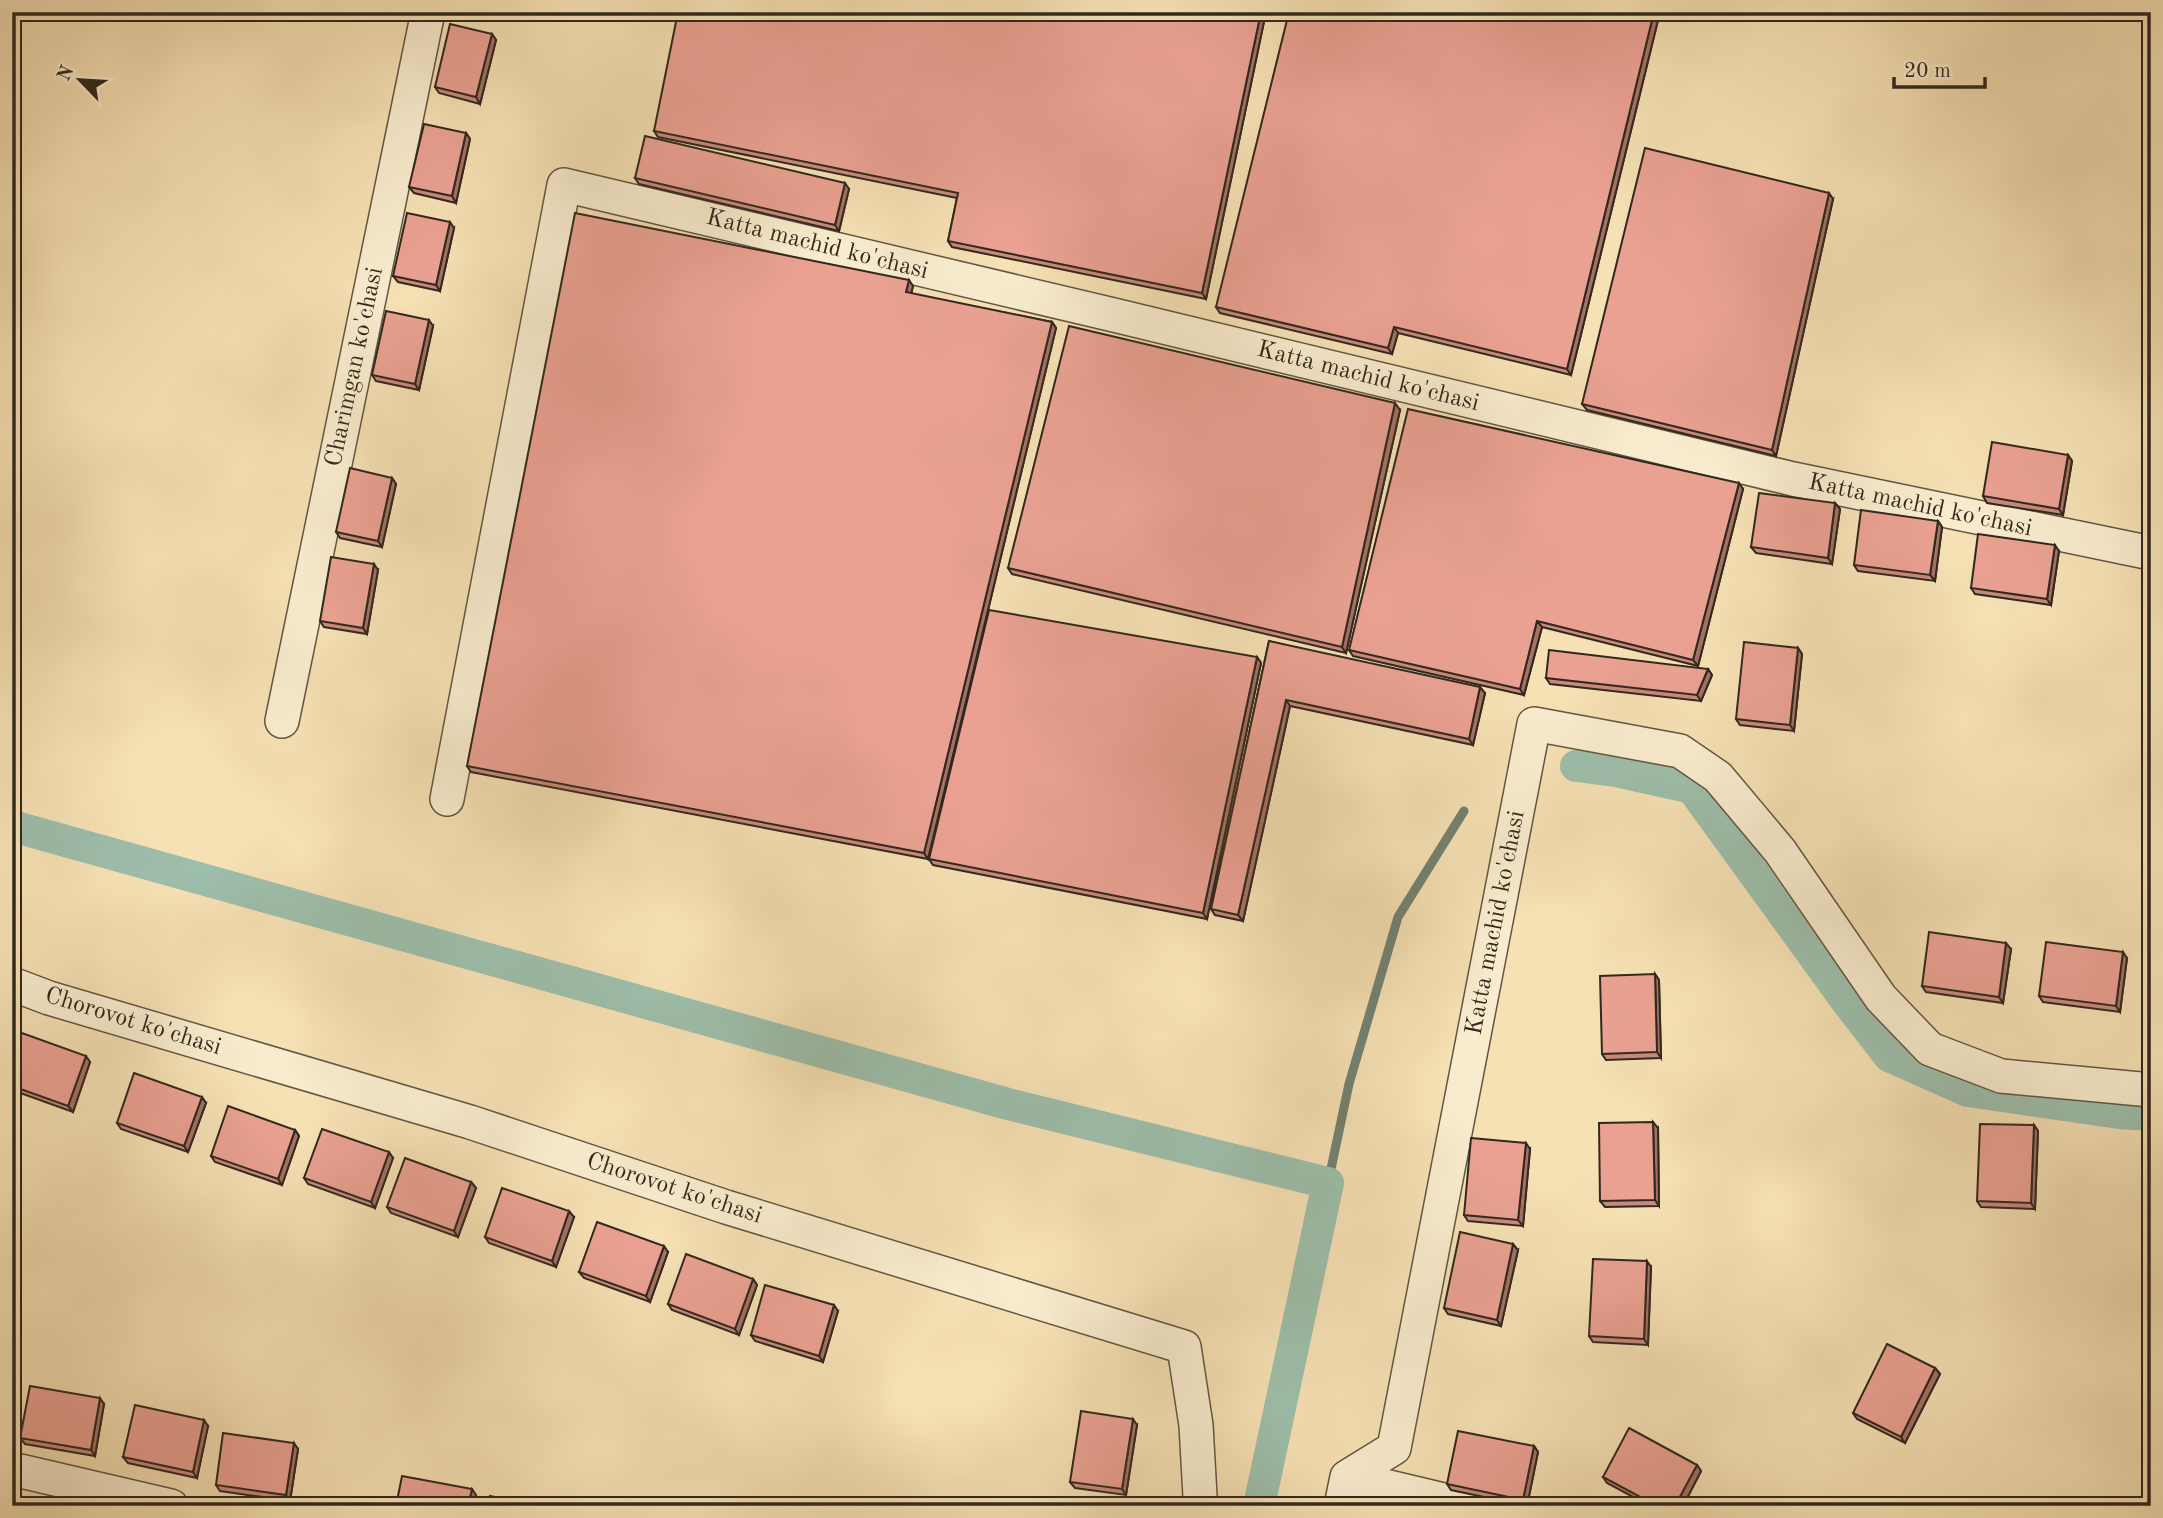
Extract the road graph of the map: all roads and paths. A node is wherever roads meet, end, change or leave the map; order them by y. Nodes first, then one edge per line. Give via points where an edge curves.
1 (428, 12) edge
2 (2151, 553) edge
3 (282, 721) dead end
4 (447, 799) dead end
5 (12, 984) edge
6 (2151, 1090) edge
7 (12, 1469) edge
8 (1344, 1491) edge
9 (171, 1506) edge
10 (1198, 1506) edge
11 (1469, 1506) edge

1 - 3 street, Charimgan ko'chasi
2 - 4 street, Katta machid ko'chasi via 1793,479 564,186
5 - 10 street, Chorovot ko'chasi via 49,999 470,1122 726,1207 1184,1347 1196,1425
6 - 8 street, Katta machid ko'chasi via 2001,1076 1930,1049 1881,998 1780,851 1718,777 1680,751 1534,724 1394,1448
7 - 9 street
8 - 11 street, Katta machid ko'chasi

